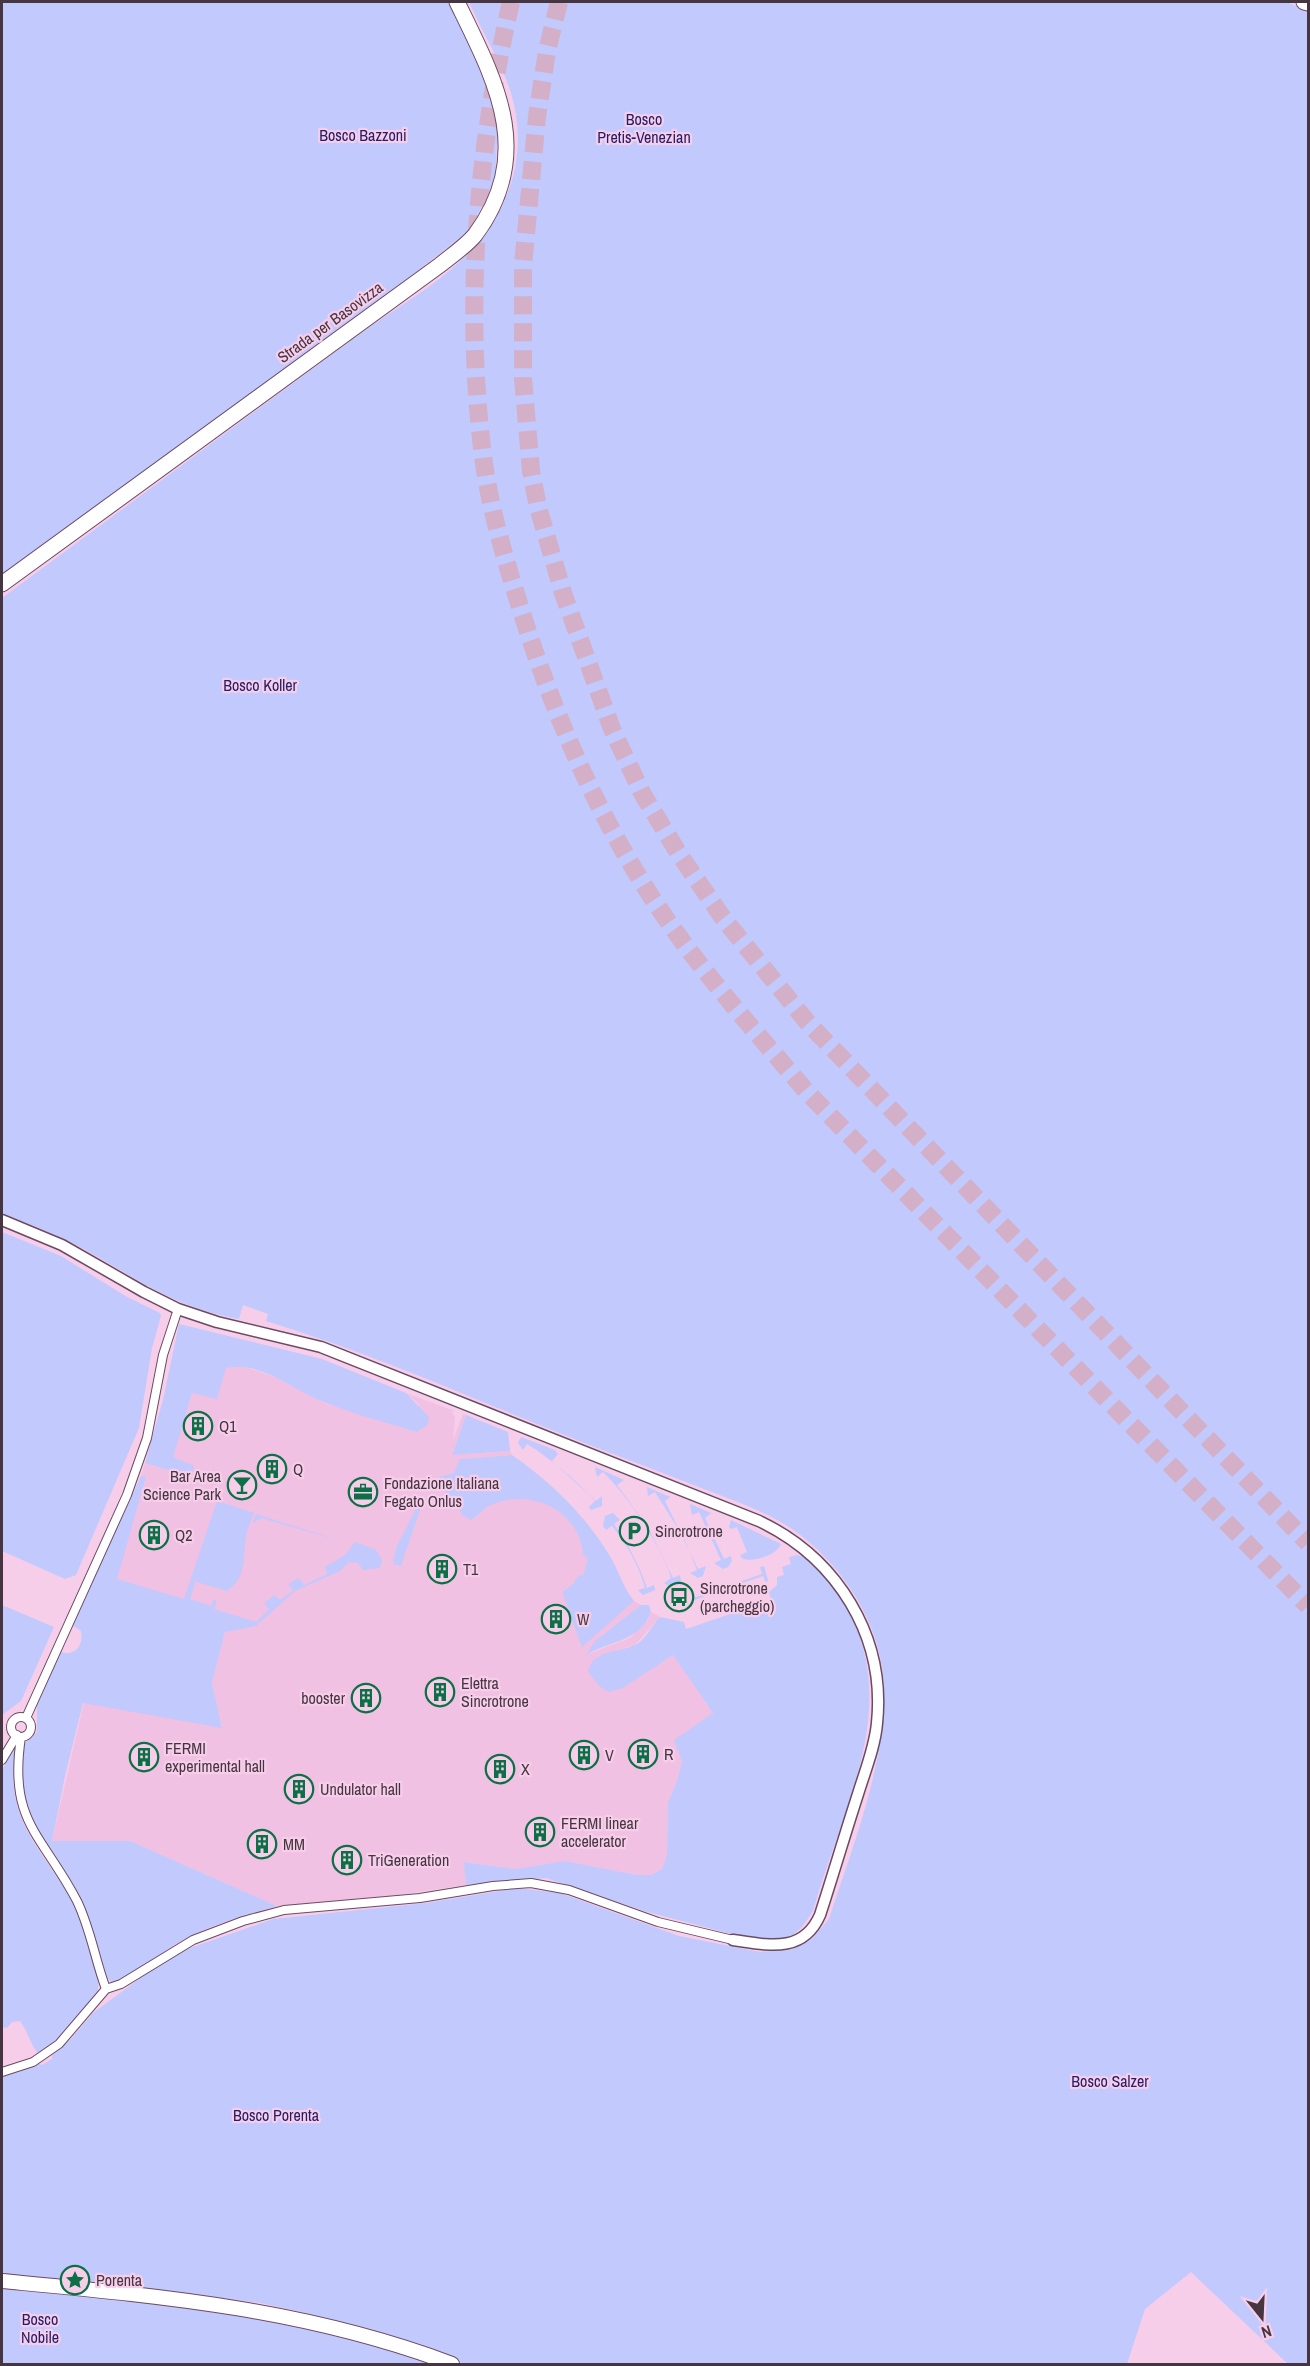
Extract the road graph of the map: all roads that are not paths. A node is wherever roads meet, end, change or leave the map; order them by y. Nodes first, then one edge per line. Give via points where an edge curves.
1 (457, 2) edge
2 (2, 584) edge
3 (2, 1220) edge
4 (178, 1309) junction
5 (26, 1718) junction
6 (19, 1736) junction
7 (2, 1760) edge
8 (734, 1940) joint
9 (106, 1989) junction
10 (2, 2072) edge
11 (2, 2281) edge
12 (452, 2364) edge

1 - 2 main road, Strada per Basovizza via 493,76 504,111 507,141 503,174 493,205 474,236 440,265
3 - 4 street via 62,1245
4 - 5 street via 165,1347 147,1438 128,1496
4 - 8 street via 321,1347 681,1489 771,1527 797,1542 826,1568 858,1615 873,1657 878,1692 874,1741 813,1928 786,1946
5 - 6 street via 31,1724 30,1731
5 - 6 street via 19,1717 13,1722 12,1730
6 - 7 street
6 - 9 street via 17,1781 25,1815 85,1919
8 - 9 street via 658,1922 569,1890 514,1884 265,1914 193,1940 121,1984
9 - 10 street via 59,2044 33,2062
11 - 12 main road via 266,2311 346,2330

